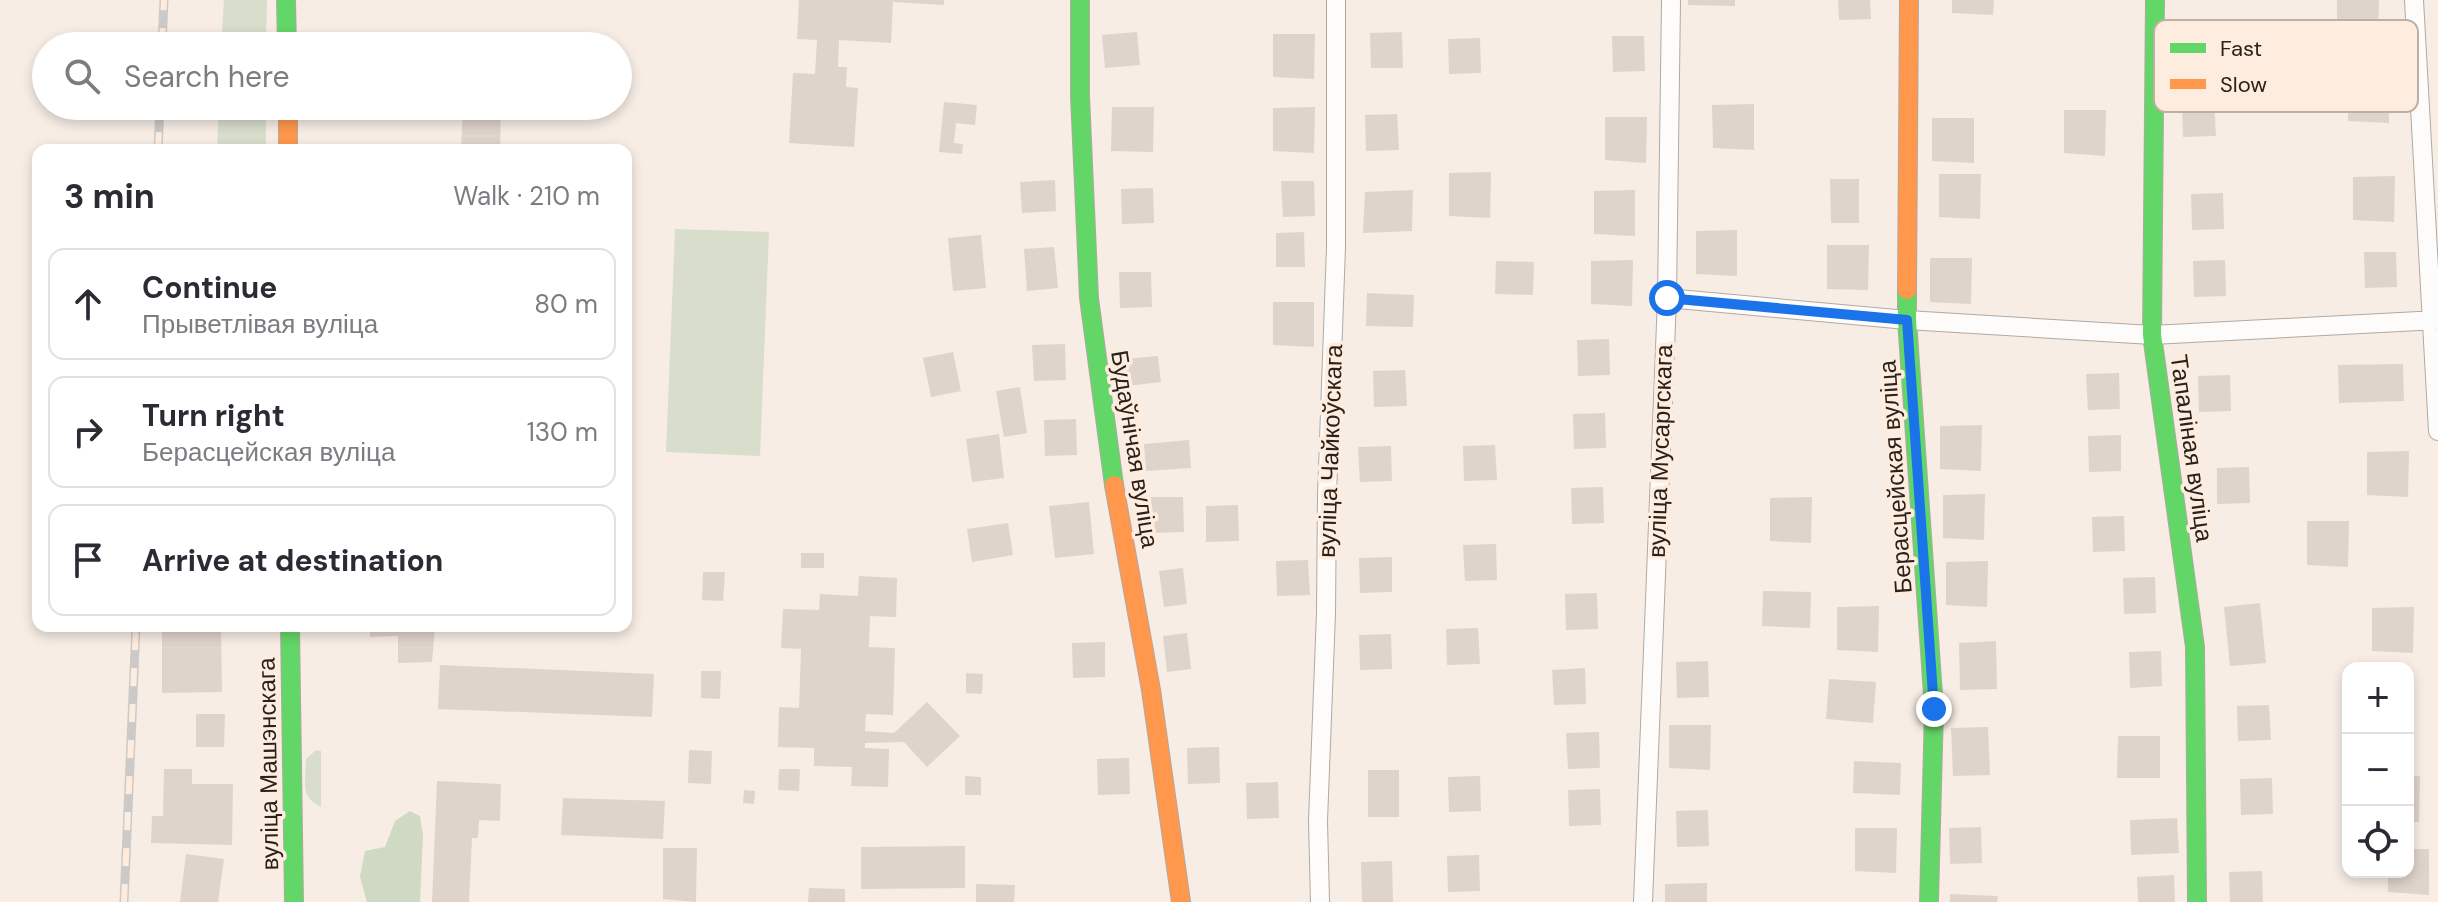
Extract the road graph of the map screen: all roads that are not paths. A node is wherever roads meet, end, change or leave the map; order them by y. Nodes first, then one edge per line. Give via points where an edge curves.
1 (286, 0) edge
2 (1080, 0) edge
3 (1336, 0) edge
4 (1671, 0) edge
5 (1909, 0) edge
6 (2155, 0) edge
7 (2414, 0) edge
8 (2155, 20) edge
9 (2415, 20) edge
10 (287, 32) edge
11 (2418, 61) edge
12 (2154, 112) edge
13 (288, 120) edge
14 (288, 144) edge
15 (1667, 298) junction
16 (1907, 320) junction
17 (2435, 320) edge
18 (2152, 335) junction
19 (2438, 431) edge
20 (290, 632) edge
21 (294, 902) edge
22 (1181, 902) edge
23 (1320, 902) edge
24 (1643, 902) edge
25 (1929, 902) edge
26 (2197, 902) edge

1 - 10 street
2 - 22 street, Будаўнічая вуліца via 1089,298
3 - 23 street, вуліца Чайкоўскага via 1336,247
4 - 15 street, вуліца Мусаргскага
5 - 16 street, Берасцейская вуліца
6 - 8 street, Тапаліная вуліца
7 - 9 street
11 - 17 street
12 - 18 street, Тапаліная вуліца
13 - 14 street
15 - 16 street
15 - 24 street, вуліца Мусаргскага
16 - 18 street
16 - 25 street, Берасцейская вуліца via 1934,709
17 - 18 street
17 - 19 street
18 - 26 street, Тапаліная вуліца via 2195,647
20 - 21 street, вуліца Машэнскага

